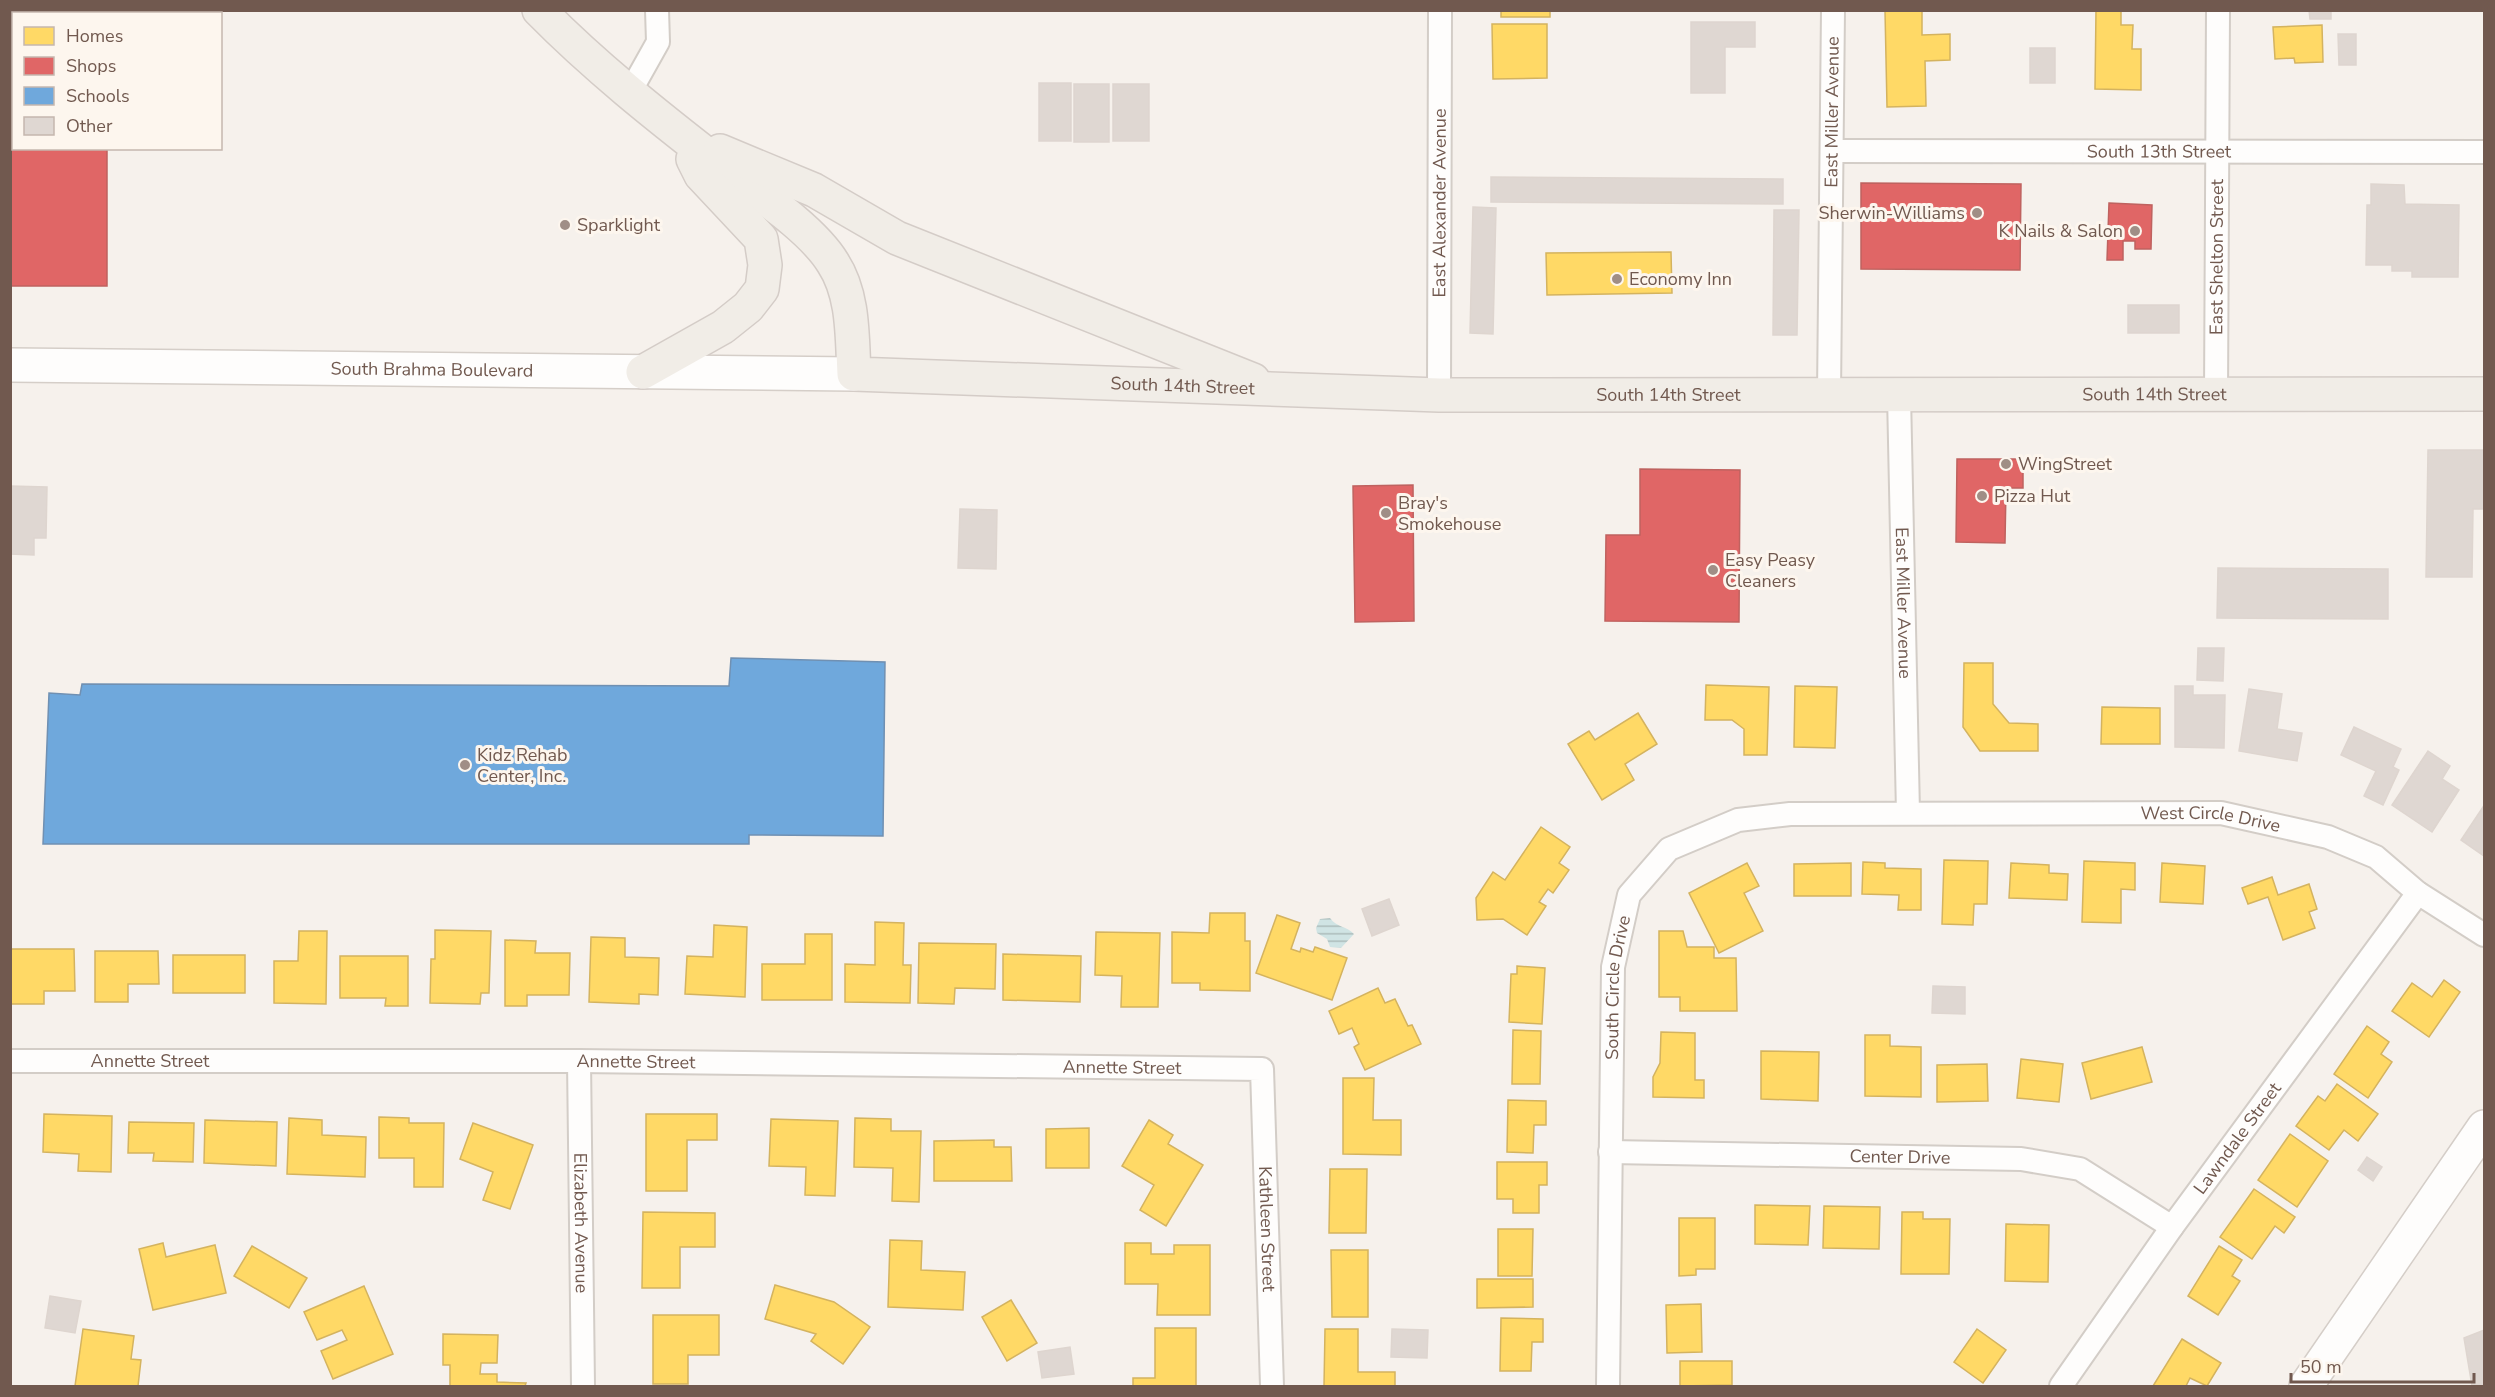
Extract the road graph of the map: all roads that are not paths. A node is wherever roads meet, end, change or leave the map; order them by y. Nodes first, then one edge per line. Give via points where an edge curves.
1 (539, 10) edge
2 (657, 10) edge
3 (1440, 10) edge
4 (1833, 10) edge
5 (2218, 10) edge
6 (630, 92) junction
7 (680, 134) junction
8 (1832, 152) junction
9 (2484, 152) edge
10 (2217, 154) junction
11 (10, 365) edge
12 (643, 372) junction
13 (854, 374) junction
14 (1277, 389) junction
15 (1829, 394) junction
16 (2216, 394) junction
17 (2484, 394) edge
18 (1439, 395) junction
19 (1899, 395) junction
20 (1908, 813) junction
21 (2418, 893) junction
22 (2484, 935) edge
23 (10, 1061) edge
24 (579, 1061) junction
25 (1262, 1069) joint
26 (2484, 1127) edge
27 (1610, 1152) junction
28 (2172, 1227) junction
29 (583, 1386) edge
30 (1272, 1386) edge
31 (1608, 1386) edge
32 (2061, 1386) edge
33 (2306, 1386) edge

1 - 6 main road
2 - 6 street via 658,42
3 - 18 street, East Alexander Avenue
4 - 8 street, East Miller Avenue
5 - 10 street, East Shelton Street
6 - 7 main road
7 - 12 main road via 701,175 761,239 765,266 762,289 748,307 723,327
7 - 13 main road via 802,228 834,263 850,307
7 - 14 main road via 814,190 897,238
8 - 10 street, South 13th Street
8 - 15 street, East Miller Avenue
9 - 10 street, South 13th Street
10 - 16 street, East Shelton Street
11 - 12 main road, South Brahma Boulevard
12 - 13 main road, South Brahma Boulevard
13 - 14 main road, South 14th Street
14 - 18 main road, South 14th Street
15 - 18 main road, South 14th Street
15 - 19 main road, South 14th Street
16 - 17 main road, South 14th Street
16 - 19 main road, South 14th Street
19 - 20 street, East Miller Avenue
20 - 21 street, West Circle Drive via 2221,813 2337,841 2376,857
20 - 27 street, South Circle Drive via 1790,814 1738,820 1669,849 1629,894 1612,967
21 - 22 street, West Circle Drive
21 - 28 street, Lawndale Street
23 - 24 street, Annette Street
24 - 25 street, Annette Street
24 - 29 street, Elizabeth Avenue
25 - 30 street, Kathleen Street
26 - 33 main road
27 - 28 street, Center Drive via 2020,1159 2080,1169
27 - 31 street, South Circle Drive
28 - 32 street, Lawndale Street

